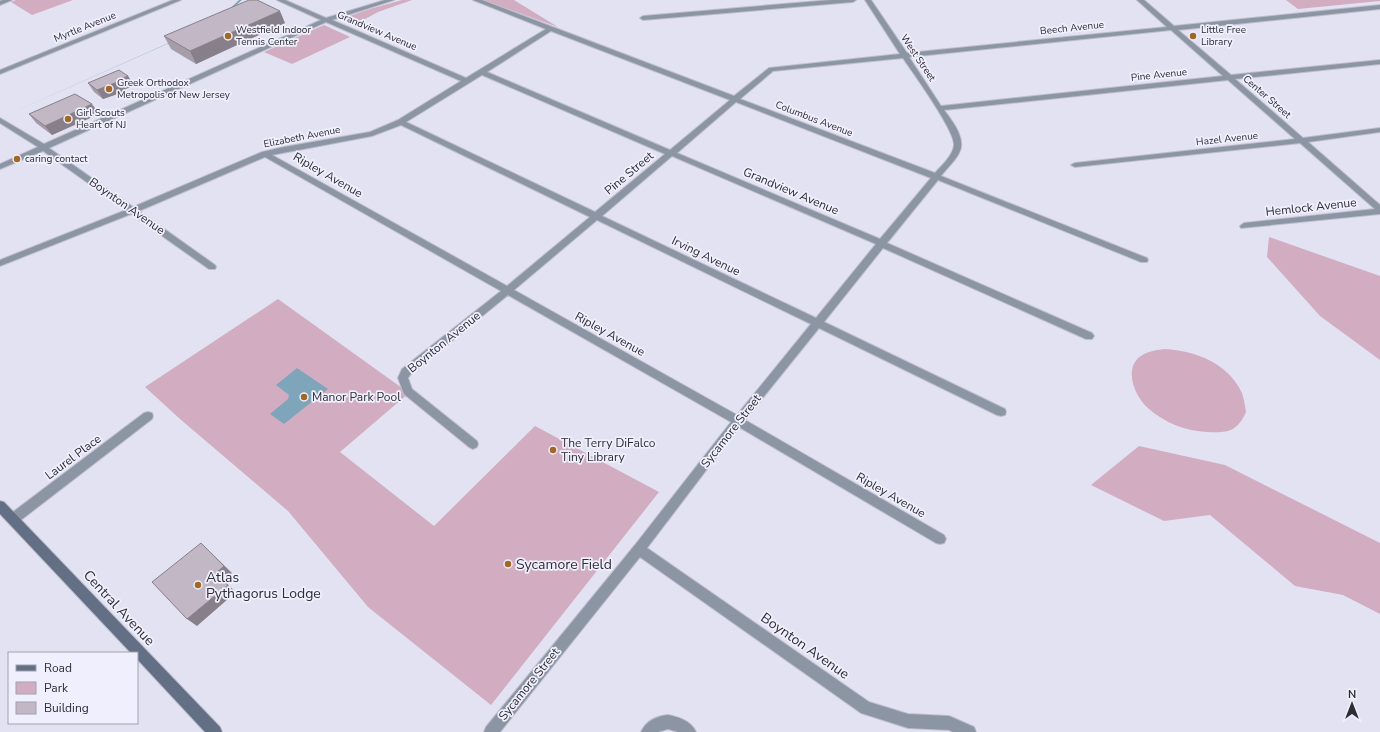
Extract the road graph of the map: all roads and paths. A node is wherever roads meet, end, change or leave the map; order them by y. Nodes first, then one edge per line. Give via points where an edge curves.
1 (9, 0) edge
2 (178, 0) edge
3 (280, 0) edge
4 (391, 0) edge
5 (476, 0) edge
6 (853, 0) edge
7 (868, 0) edge
8 (1140, 0) edge
9 (0, 4) edge
10 (1380, 7) edge
11 (643, 18) dead end
12 (326, 20) junction
13 (552, 28) junction
14 (1173, 28) junction
15 (903, 55) junction
16 (1380, 62) edge
17 (0, 72) edge
18 (482, 72) junction
19 (767, 73) joint
20 (1230, 78) junction
21 (466, 81) junction
22 (735, 100) junction
23 (939, 108) junction
24 (0, 120) edge
25 (401, 122) junction
26 (952, 127) joint
27 (1380, 130) edge
28 (1301, 141) junction
29 (43, 147) junction
30 (265, 154) junction
31 (671, 154) junction
32 (1075, 165) dead end
33 (0, 167) edge
34 (936, 177) junction
35 (133, 210) junction
36 (1380, 210) edge
37 (596, 216) junction
38 (1244, 226) dead end
39 (883, 244) junction
40 (1144, 260) dead end
41 (0, 263) edge
42 (212, 266) dead end
43 (507, 291) junction
44 (817, 323) junction
45 (1089, 336) dead end
46 (1001, 412) dead end
47 (148, 416) dead end
48 (738, 421) junction
49 (473, 444) dead end
50 (0, 506) edge
51 (13, 519) junction
52 (940, 539) dead end
53 (639, 549) junction
54 (215, 732) edge
55 (490, 732) edge
56 (648, 732) edge
57 (689, 732) edge
58 (969, 732) edge

1 - 9 street
2 - 17 street, Myrtle Avenue
3 - 12 street, Grandview Avenue
4 - 12 street
5 - 13 street, Columbus Avenue
6 - 11 street
7 - 15 street, West Street
8 - 14 street, Center Street
10 - 14 street, Beech Avenue
12 - 21 street, Grandview Avenue
12 - 29 street
13 - 18 street, Elizabeth Avenue
13 - 22 street, Columbus Avenue
14 - 15 street, Beech Avenue
14 - 20 street, Center Street
15 - 19 street, Beech Avenue via 777,68
15 - 23 street, West Street
16 - 20 street, Pine Avenue
18 - 21 street, Elizabeth Avenue
18 - 31 street, Grandview Avenue
19 - 22 street, Pine Street
20 - 23 street, Pine Avenue
20 - 28 street, Center Street
21 - 25 street, Elizabeth Avenue
22 - 31 street, Pine Street
22 - 34 street, Columbus Avenue
23 - 26 street, West Street
24 - 29 street, Boynton Avenue
25 - 30 street, Elizabeth Avenue via 372,134
25 - 37 street, Irving Avenue
26 - 34 street, Sycamore Street via 958,148
27 - 28 street, Hazel Avenue
28 - 32 street, Hazel Avenue
28 - 36 street, Center Street
29 - 33 street
29 - 35 street, Boynton Avenue
30 - 35 street, Elizabeth Avenue
30 - 43 street, Ripley Avenue
31 - 37 street, Pine Street
31 - 39 street, Grandview Avenue
34 - 39 street, Sycamore Street
34 - 40 street, Columbus Avenue
35 - 41 street, Elizabeth Avenue
35 - 42 street, Boynton Avenue
36 - 38 street, Hemlock Avenue
37 - 43 street, Pine Street
37 - 44 street, Irving Avenue
39 - 44 street, Sycamore Street
39 - 45 street, Grandview Avenue
43 - 48 street, Ripley Avenue
43 - 49 street, Boynton Avenue via 411,366 403,378 408,391
44 - 46 street, Irving Avenue
44 - 48 street, Sycamore Street
47 - 51 street, Laurel Place
48 - 52 street, Ripley Avenue
48 - 53 street, Sycamore Street
50 - 51 main road, Central Avenue
51 - 54 main road, Central Avenue
53 - 55 street, Sycamore Street
53 - 58 street, Boynton Avenue via 866,708 908,720 949,723
56 - 57 street via 658,724 669,722 678,724

